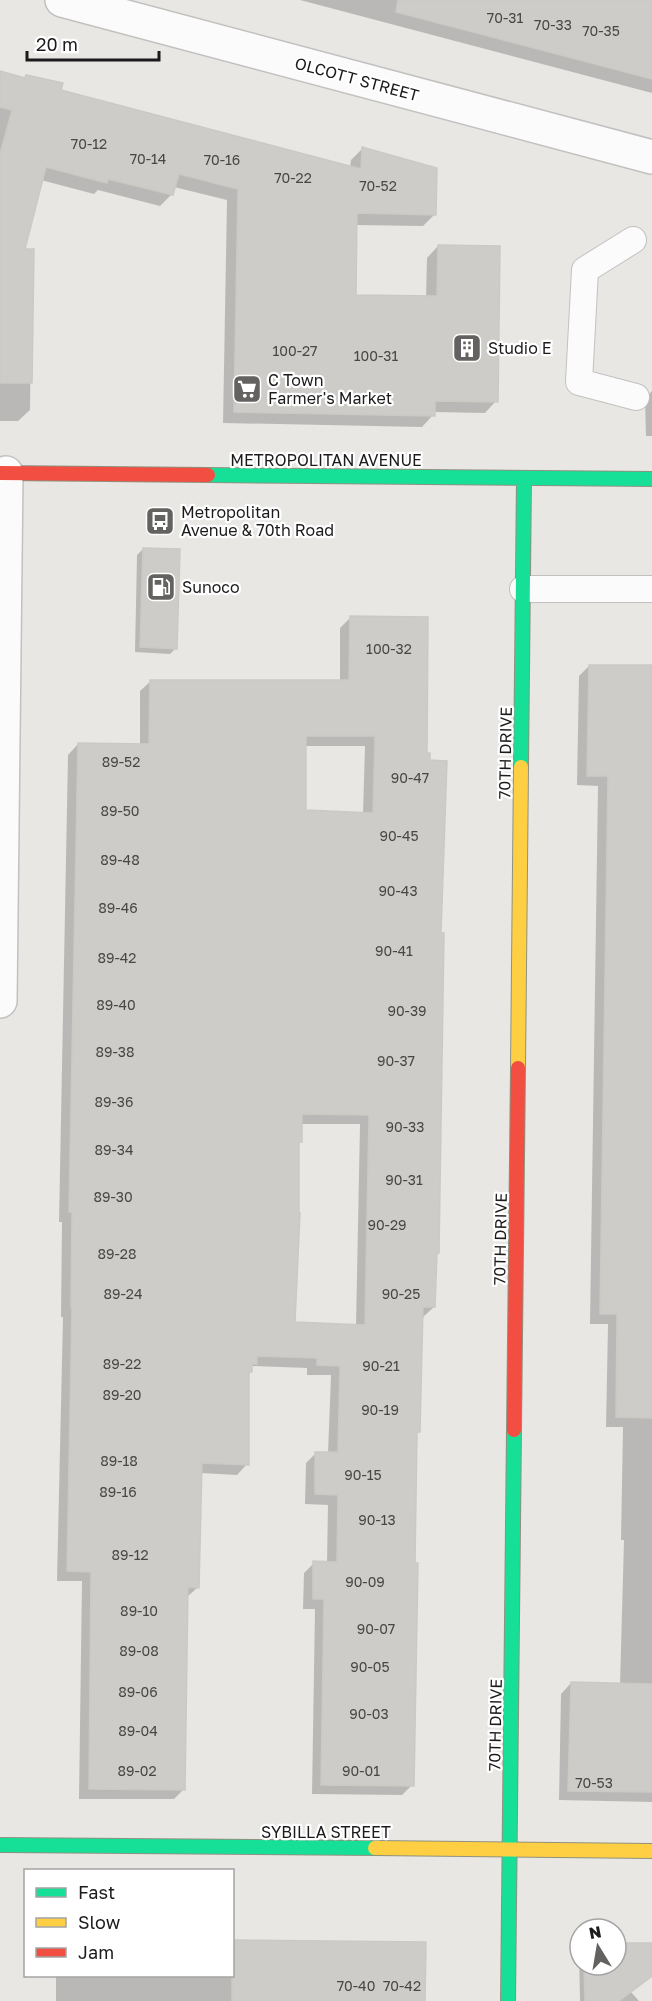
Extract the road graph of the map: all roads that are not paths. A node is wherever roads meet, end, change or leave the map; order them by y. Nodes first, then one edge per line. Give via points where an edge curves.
1 (62, 0) edge
2 (652, 157) edge
3 (633, 240) dead end
4 (636, 397) dead end
5 (3, 473) edge
6 (524, 478) junction
7 (652, 479) edge
8 (523, 589) junction
9 (652, 589) edge
10 (0, 1001) edge
11 (0, 1845) edge
12 (511, 1850) junction
13 (652, 1851) edge
14 (508, 2001) edge

1 - 2 street, OLCOTT STREET
3 - 4 lane via 585,270 579,382
5 - 6 street, METROPOLITAN AVENUE
5 - 10 street
6 - 7 street, METROPOLITAN AVENUE
6 - 8 street, 70TH DRIVE
8 - 9 lane
8 - 12 street, 70TH DRIVE
11 - 12 street, SYBILLA STREET
12 - 13 street, SYBILLA STREET
12 - 14 street, 70TH DRIVE

